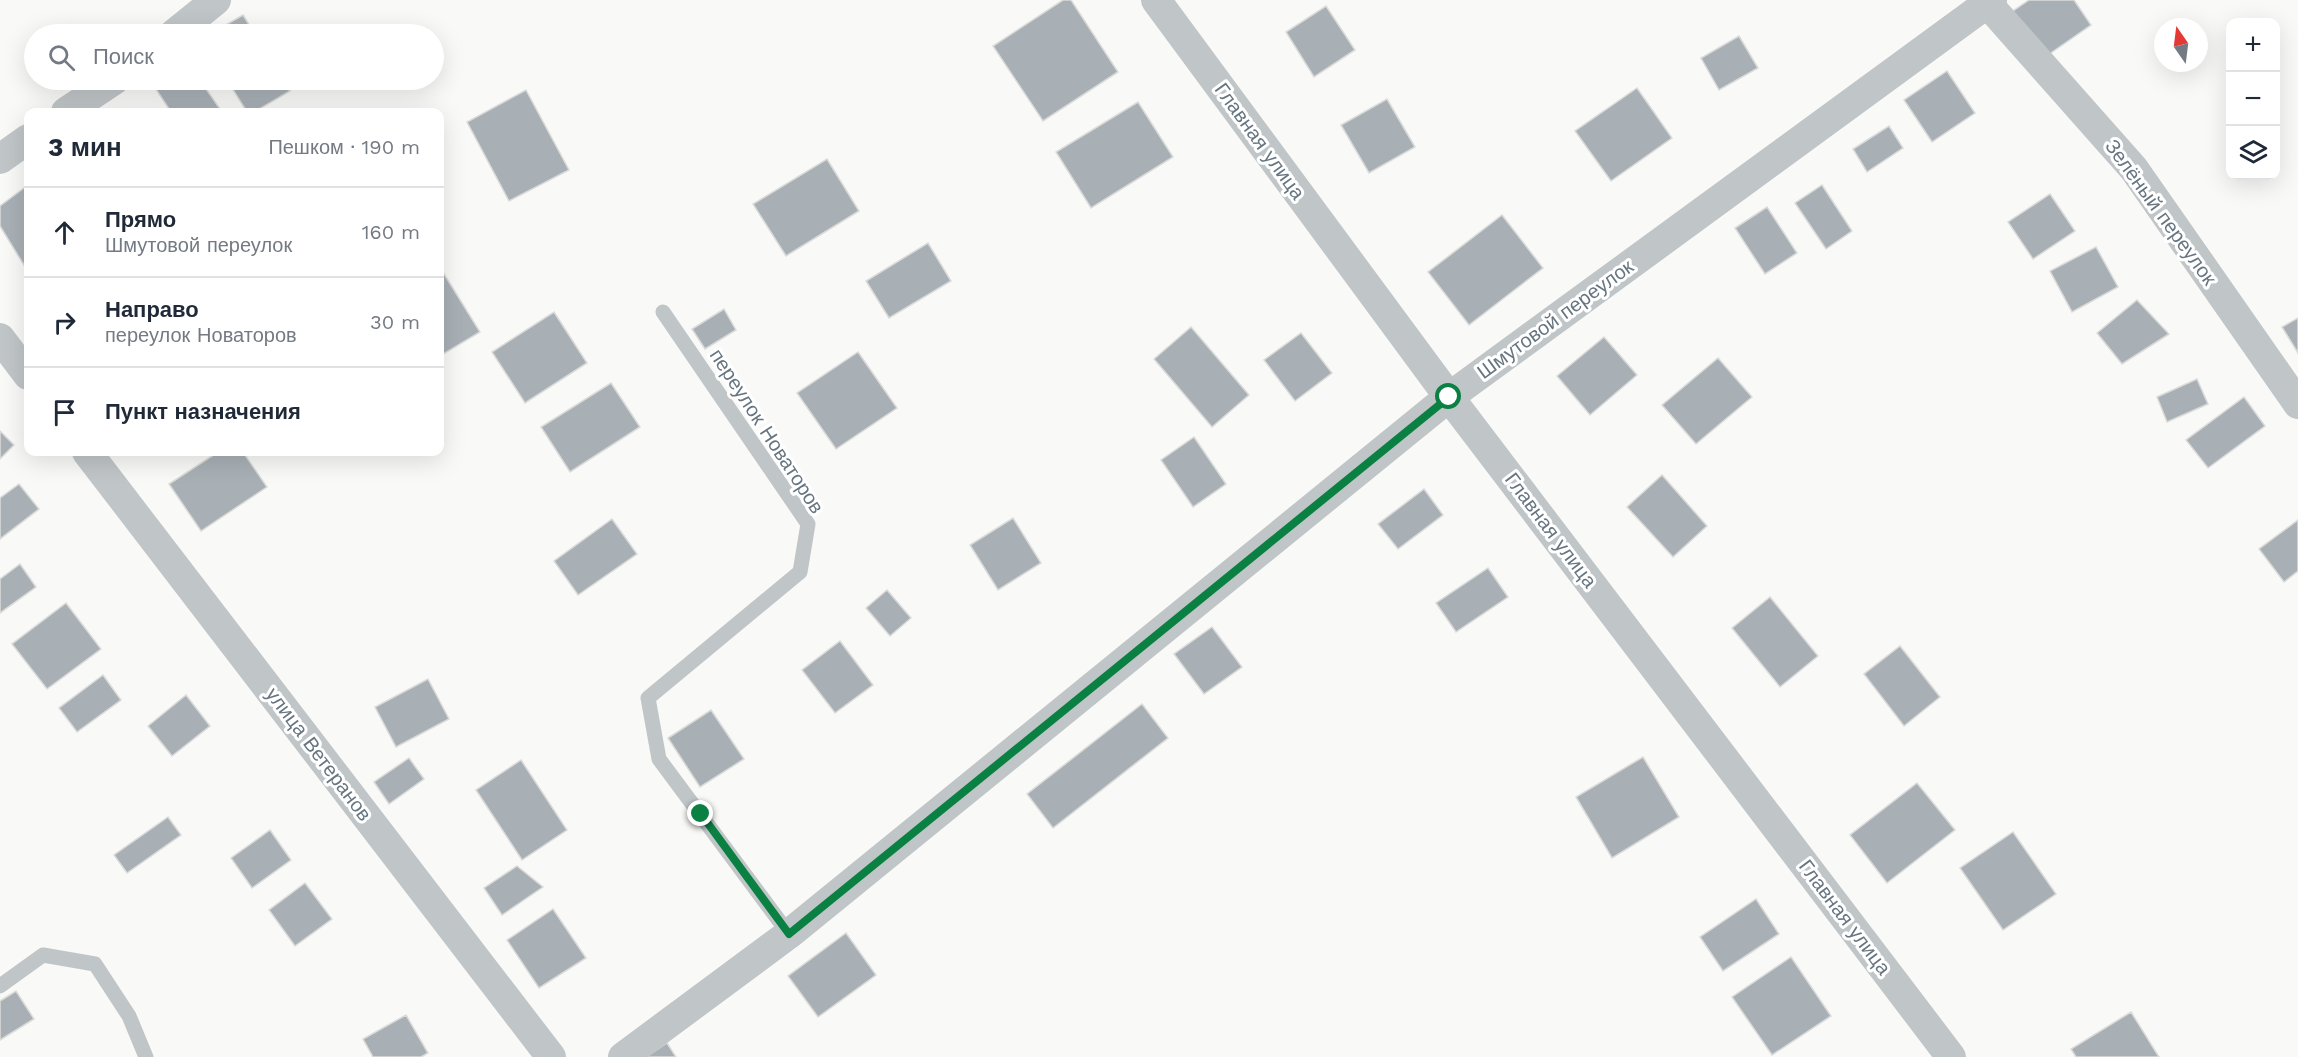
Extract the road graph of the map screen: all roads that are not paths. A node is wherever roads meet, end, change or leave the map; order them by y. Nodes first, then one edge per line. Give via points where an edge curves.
1 (216, 0) edge
2 (1156, 0) edge
3 (1990, 2) edge
4 (186, 24) edge
5 (99, 90) edge
6 (72, 108) edge
7 (24, 142) edge
8 (0, 159) edge
9 (663, 312) dead end
10 (0, 338) edge
11 (24, 370) edge
12 (1449, 397) junction
13 (2298, 404) edge
14 (90, 456) edge
15 (789, 934) junction
16 (0, 986) edge
17 (146, 1057) edge
18 (551, 1057) edge
19 (623, 1057) edge
20 (1951, 1057) edge

1 - 4 street
2 - 12 street, Главная улица
3 - 12 street, Шмутовой переулок
3 - 13 street, Зелёный переулок via 2134,169
5 - 6 street
7 - 8 street
9 - 15 lane, переулок Новаторов via 808,524 800,572 648,698 659,759
10 - 11 street
12 - 15 street, Шмутовой переулок
12 - 20 street, Главная улица
14 - 18 street, улица Ветеранов
15 - 19 street, Шмутовой переулок
16 - 17 lane via 43,955 95,964 129,1016

